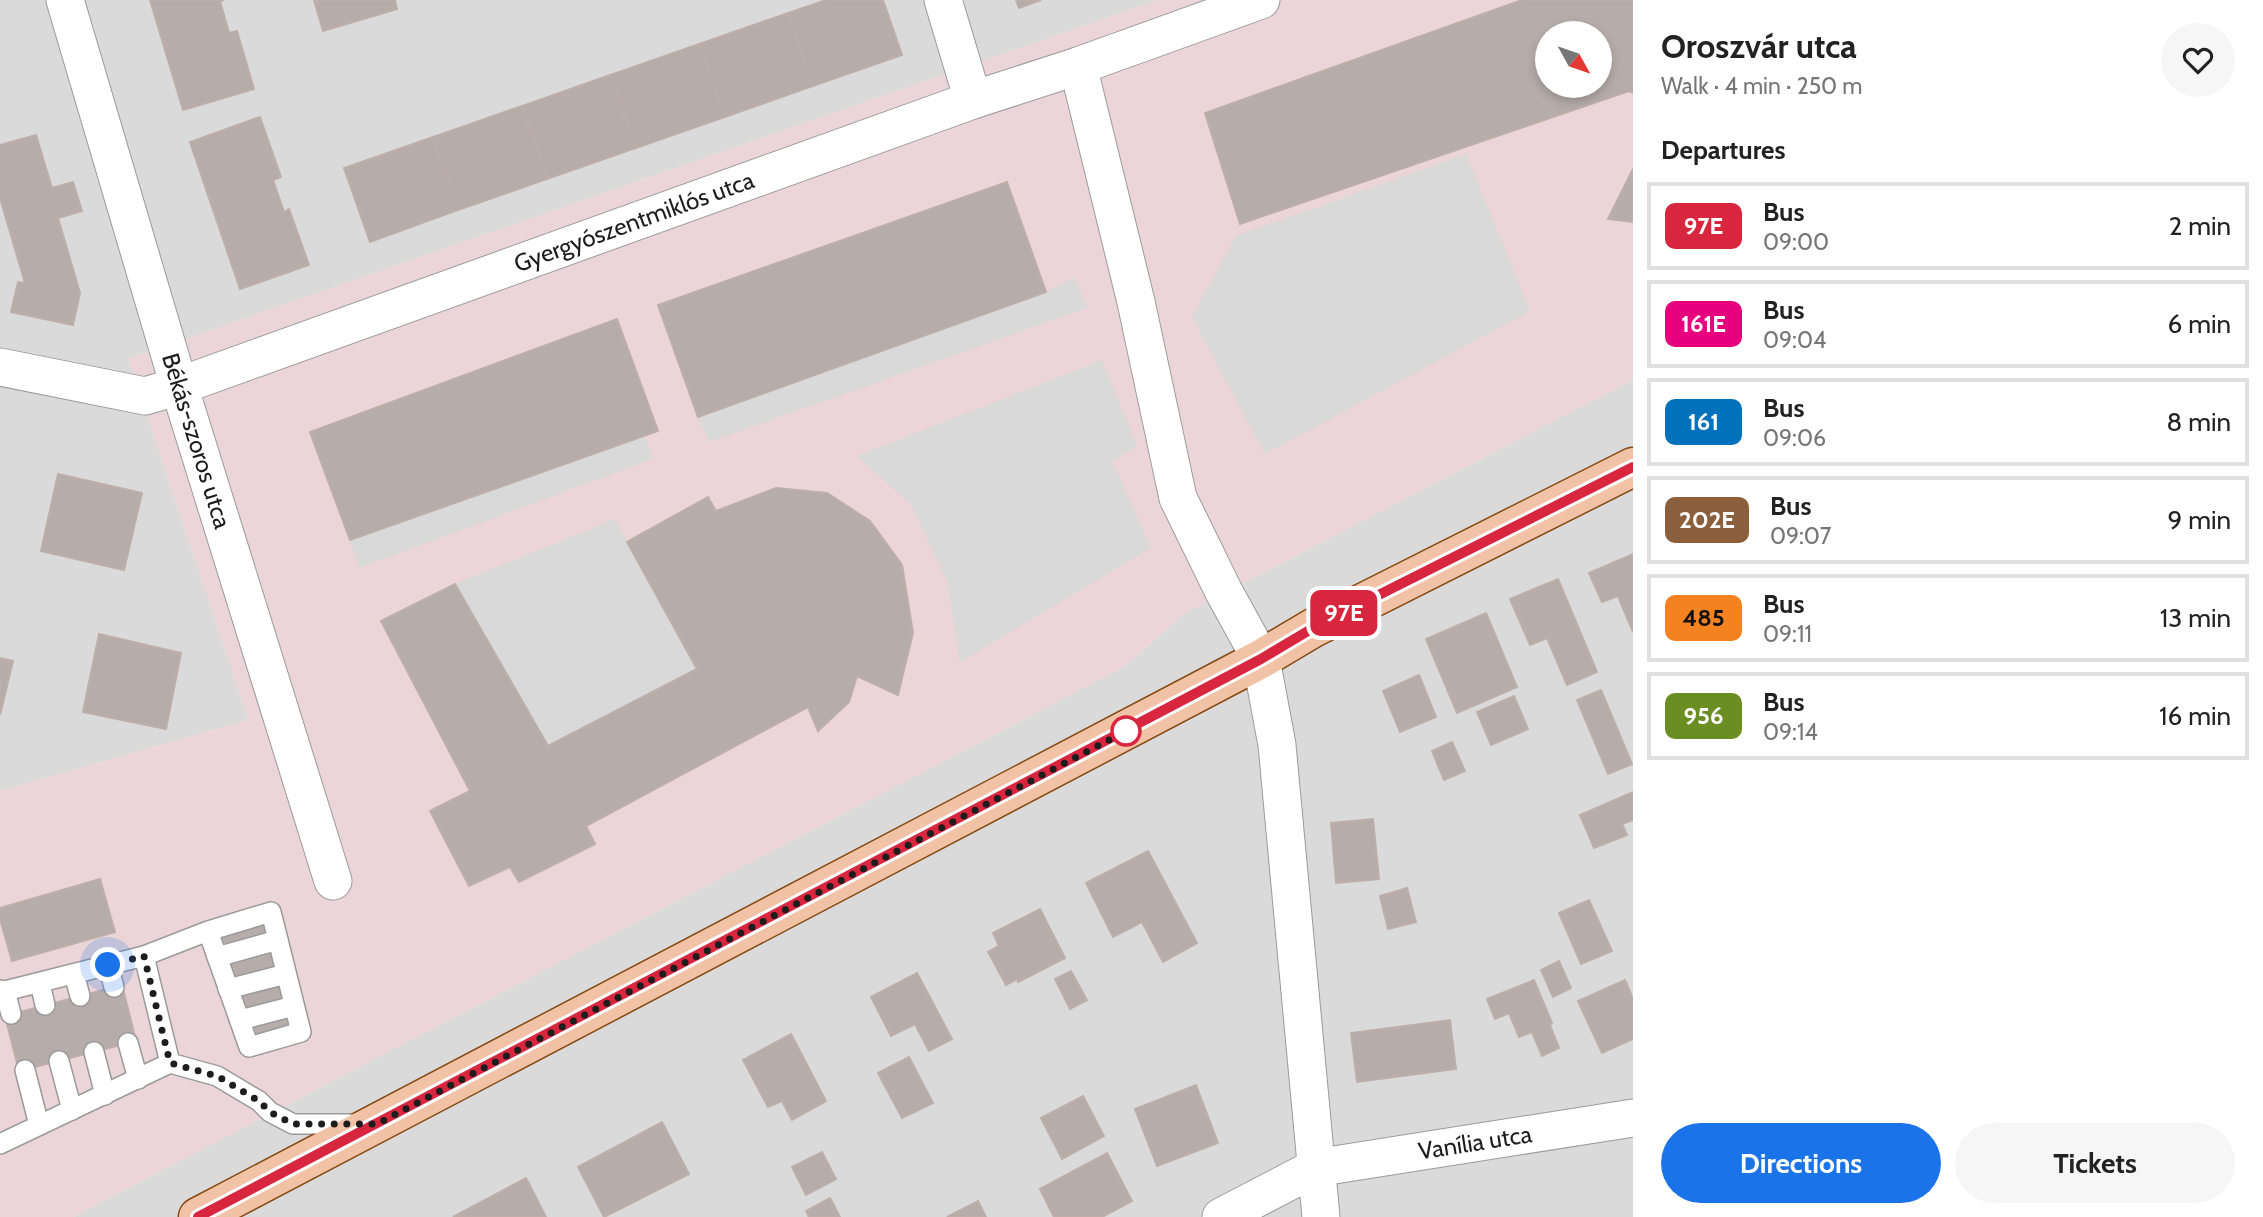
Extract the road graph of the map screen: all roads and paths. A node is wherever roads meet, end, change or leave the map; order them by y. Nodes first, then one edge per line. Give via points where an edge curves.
1 (65, 0) edge
2 (943, 0) edge
3 (1261, 0) edge
4 (1078, 66) junction
5 (973, 100) junction
6 (0, 367) edge
7 (179, 386) junction
8 (1633, 467) edge
9 (1261, 659) junction
10 (333, 881) dead end
11 (208, 931) junction
12 (278, 940) junction
13 (144, 956) junction
14 (217, 957) junction
15 (108, 965) junction
16 (74, 974) junction
17 (286, 974) junction
18 (40, 983) junction
19 (114, 987) dead end
20 (228, 989) junction
21 (3, 991) edge
22 (80, 996) dead end
23 (45, 1005) dead end
24 (294, 1006) junction
25 (11, 1014) dead end
26 (240, 1020) junction
27 (128, 1043) dead end
28 (94, 1052) dead end
29 (60, 1061) dead end
30 (170, 1063) junction
31 (25, 1070) dead end
32 (138, 1079) junction
33 (105, 1094) junction
34 (72, 1110) junction
35 (1633, 1118) edge
36 (377, 1124) junction
37 (39, 1125) junction
38 (0, 1144) edge
39 (1315, 1168) junction
40 (215, 1213) edge
41 (1220, 1217) edge
42 (1321, 1217) edge

1 - 7 street, Békás-szoros utca
2 - 5 street
3 - 4 street, Gyergyószentmiklós utca
4 - 5 street, Gyergyószentmiklós utca
4 - 9 street via 1178,498
5 - 7 street, Gyergyószentmiklós utca
6 - 7 street, Gyergyószentmiklós utca via 145,396
7 - 10 street, Békás-szoros utca
8 - 9 main road via 1313,628
9 - 36 main road
9 - 39 street via 1277,745
11 - 12 lane via 271,912
11 - 13 lane
11 - 14 lane
12 - 14 lane
12 - 17 lane
13 - 15 lane
13 - 30 lane
14 - 20 lane
15 - 16 lane
15 - 19 lane
16 - 18 lane
16 - 22 lane
17 - 20 lane
17 - 24 lane
18 - 21 lane
18 - 23 lane
20 - 26 lane
21 - 25 lane
24 - 26 lane
24 - 26 lane via 301,1032 249,1046
27 - 32 lane
28 - 33 lane
29 - 34 lane
30 - 32 lane
30 - 36 lane via 217,1076 293,1124
31 - 37 lane
32 - 33 lane
33 - 34 lane
34 - 37 lane
35 - 39 street, Vanília utca
36 - 40 main road
37 - 38 lane
39 - 41 street, Vanília utca
39 - 42 street

